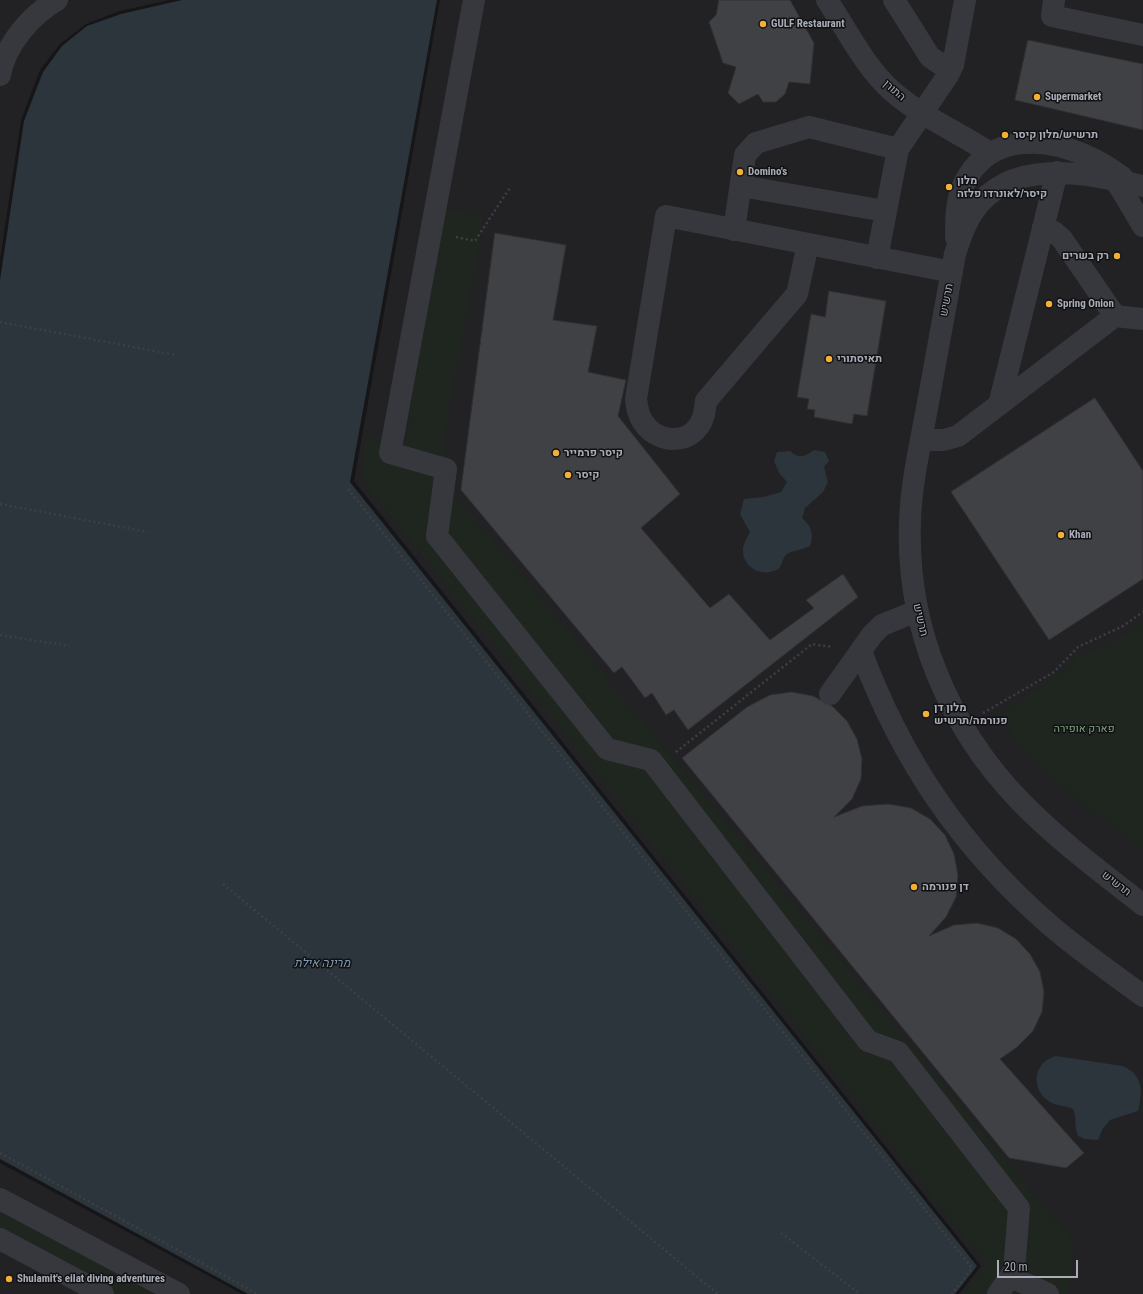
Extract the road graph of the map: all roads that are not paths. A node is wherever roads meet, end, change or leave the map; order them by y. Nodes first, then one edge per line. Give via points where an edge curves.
1 (57, 0) edge
2 (474, 0) edge
3 (827, 0) edge
4 (894, 0) edge
5 (965, 0) edge
6 (1054, 0) edge
7 (1143, 36) edge
8 (953, 65) junction
9 (0, 74) edge
10 (922, 113) junction
11 (898, 149) junction
12 (990, 153) junction
13 (1057, 172) junction
14 (1129, 182) edge
15 (741, 186) junction
16 (886, 211) junction
17 (1143, 226) edge
18 (1043, 227) junction
19 (734, 230) junction
20 (808, 244) junction
21 (877, 258) junction
22 (954, 263) junction
23 (1115, 316) junction
24 (1143, 319) edge
25 (999, 405) junction
26 (921, 440) junction
27 (917, 611) junction
28 (861, 651) junction
29 (830, 694) dead end
30 (1143, 905) edge
31 (1143, 996) edge
32 (0, 1199) edge
33 (0, 1239) edge
34 (1005, 1285) edge
35 (103, 1294) edge
36 (179, 1294) edge
37 (1048, 1294) edge

1 - 9 street via 11,44
2 - 34 street via 390,453 446,469 437,536 607,750 651,760 868,1041 898,1052 1019,1208 1014,1271
3 - 10 street, התורן via 882,82
4 - 8 street via 930,57 939,63
5 - 8 street
6 - 7 street via 1052,16
8 - 10 street
10 - 11 street
10 - 12 street, התורן
11 - 15 street via 809,127 756,143 746,155
11 - 16 street
12 - 14 street, תרשיש via 1009,145 1032,142 1056,145 1081,152 1106,164
12 - 22 street, תרשיש via 974,166 962,187 957,214
13 - 14 street, תרשיש
13 - 18 street
13 - 22 street, תרשיש via 1019,178 987,197 973,211 963,230
14 - 17 street
15 - 16 street
15 - 19 street
16 - 21 street
18 - 23 street via 1062,239
18 - 25 street
19 - 20 street
19 - 20 street via 666,216 636,399 643,423 660,437 680,439 698,428 704,416 706,401 796,294
20 - 21 street
21 - 22 street
22 - 26 street, תרשיש
23 - 24 street
23 - 25 street
25 - 26 street via 958,436 944,440
26 - 27 street, תרשיש via 910,522 911,571
27 - 28 street via 882,625
27 - 30 street, תרשיש via 930,659 947,699 993,769 1020,800 1080,856
28 - 29 street
28 - 31 street via 895,731 928,788 957,828 1016,894 1052,927
32 - 36 street
33 - 35 street
34 - 37 street

